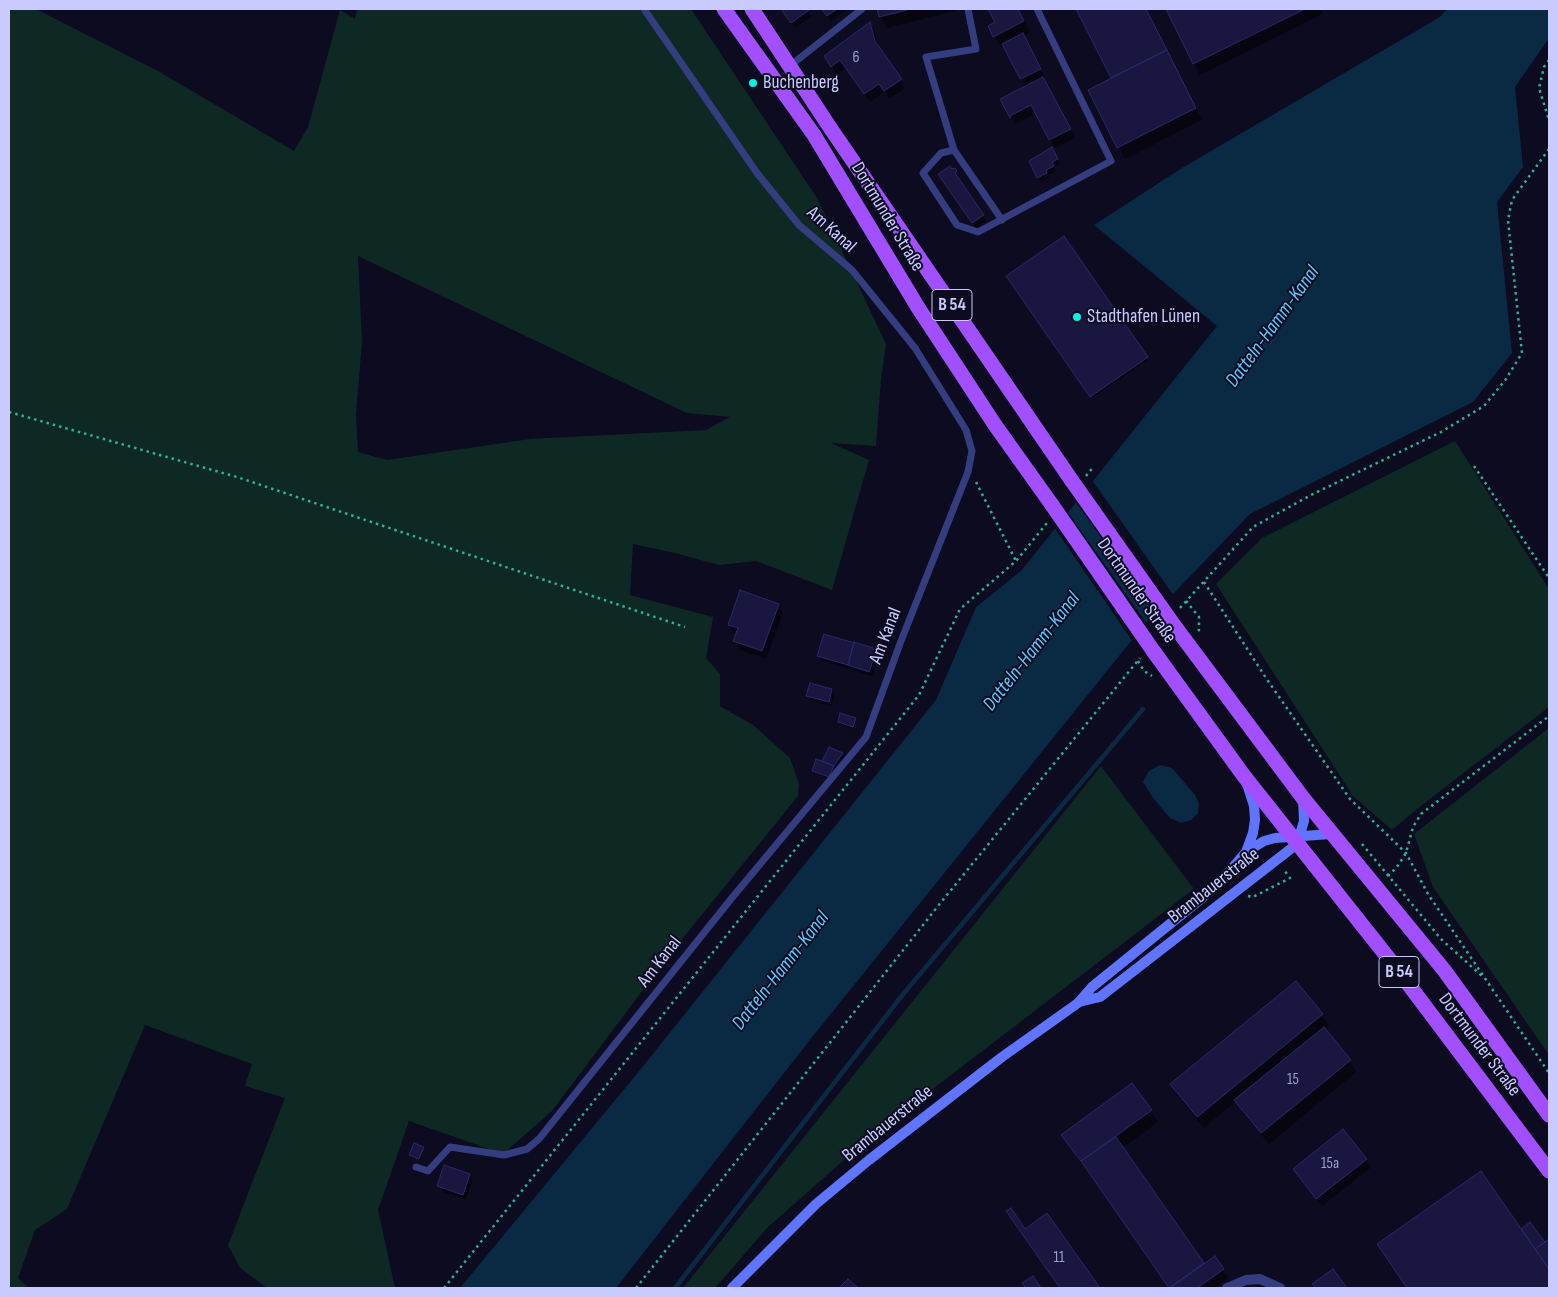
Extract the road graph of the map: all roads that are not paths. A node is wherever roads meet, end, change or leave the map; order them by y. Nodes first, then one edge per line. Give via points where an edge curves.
1 (644, 9) edge
2 (724, 9) edge
3 (752, 9) edge
4 (862, 9) edge
5 (968, 9) edge
6 (1037, 9) edge
7 (790, 65) junction
8 (954, 150) junction
9 (1002, 220) junction
10 (1244, 776) junction
11 (1303, 798) junction
12 (1331, 834) junction
13 (1296, 839) junction
14 (1246, 852) junction
15 (1078, 1002) junction
16 (1549, 1115) edge
17 (416, 1166) dead end
18 (1549, 1171) edge
19 (732, 1288) edge
20 (1227, 1288) edge
21 (1280, 1288) edge

1 - 17 lane, Am Kanal via 757,173 799,225 852,270 915,348 966,430 972,451 968,472 866,737 742,885 539,1139 527,1148 504,1155 450,1147 428,1171
2 - 10 main road, Dortmunder Straße / B 54, bridge via 814,135 919,309 1052,511
3 - 7 main road, Dortmunder Straße / B 54
4 - 7 lane
5 - 8 lane via 976,49 926,57
6 - 9 lane via 1111,161
7 - 11 main road, Dortmunder Straße / B 54, bridge via 1176,628
8 - 9 lane
8 - 9 lane via 941,153 924,173 957,224 978,232
10 - 13 main road, Dortmunder Straße / B 54
10 - 14 main road, Brambauerstraße via 1255,820
11 - 12 main road, Dortmunder Straße / B 54
11 - 13 main road via 1304,822
12 - 13 main road
12 - 16 main road, Dortmunder Straße / B 54 via 1444,970
13 - 14 main road via 1264,841
13 - 15 main road, Brambauerstraße via 1100,997
13 - 18 main road, Dortmunder Straße / B 54
14 - 15 main road, Brambauerstraße via 1202,898
15 - 19 main road, Brambauerstraße via 869,1160 816,1204
20 - 21 street via 1246,1280 1260,1279

